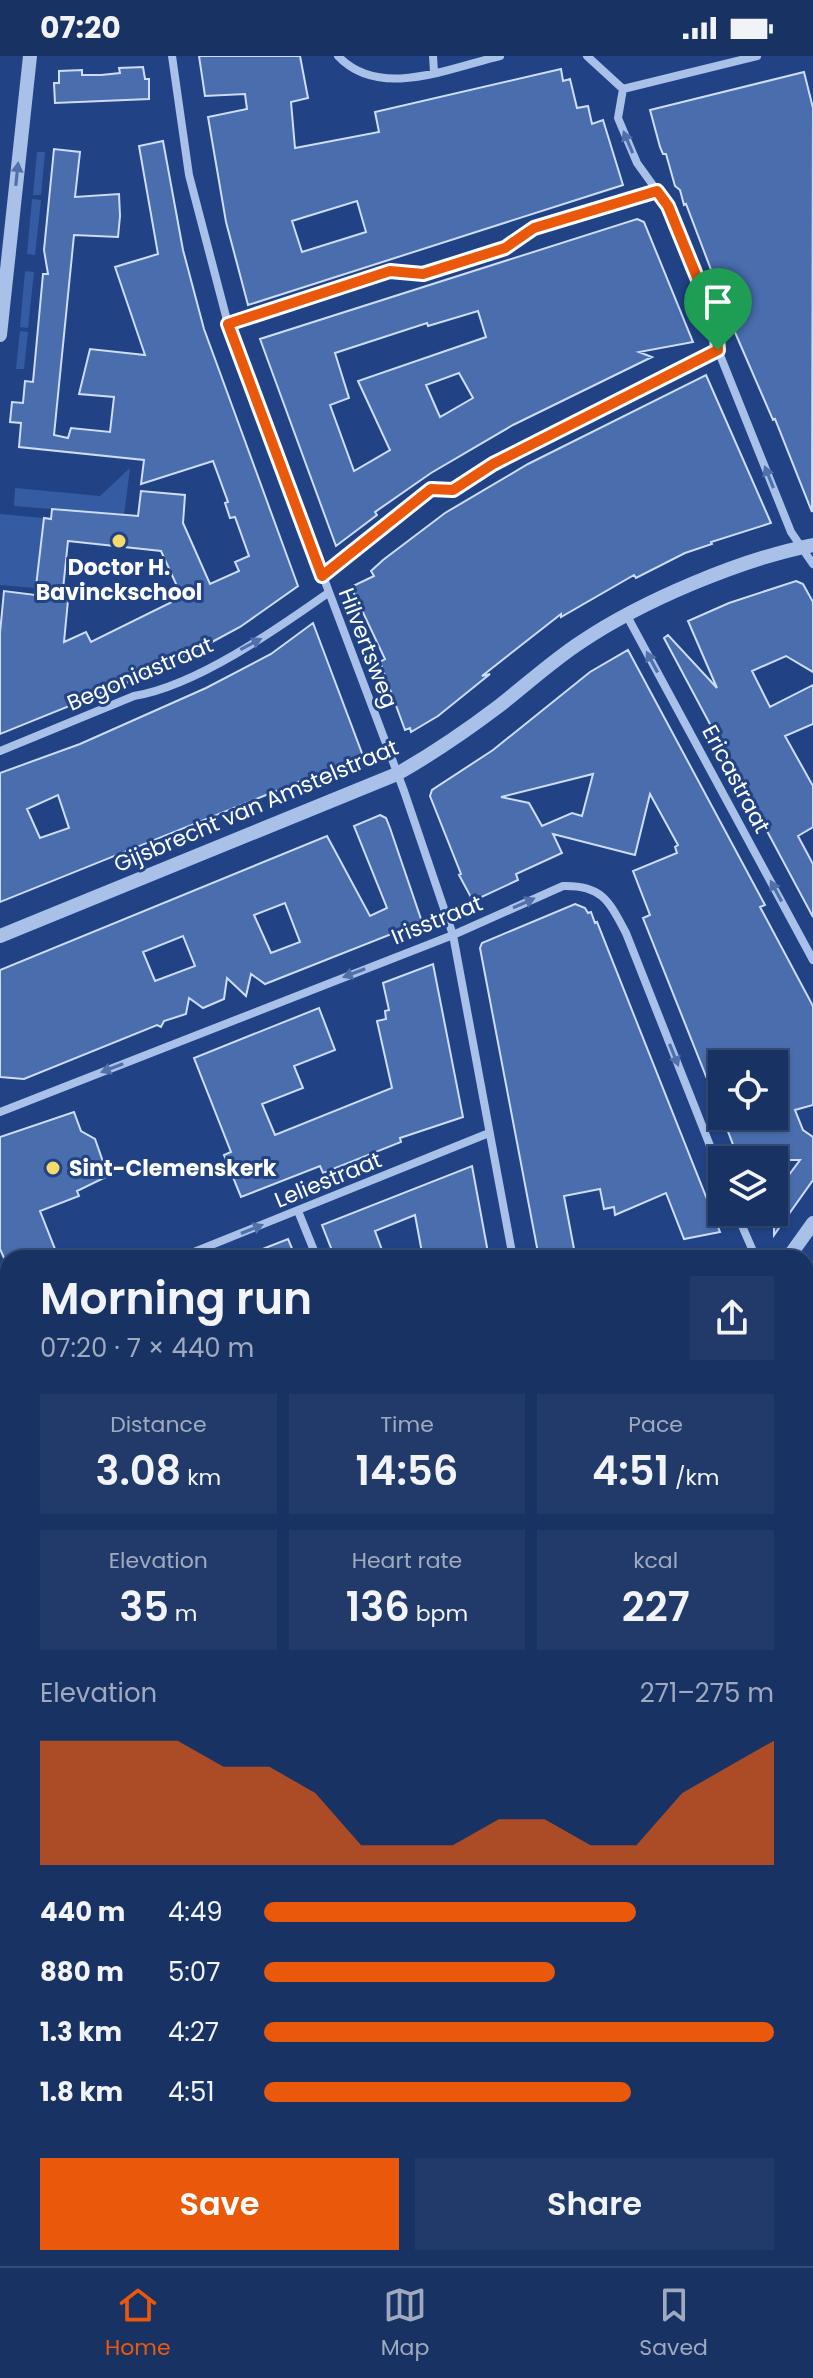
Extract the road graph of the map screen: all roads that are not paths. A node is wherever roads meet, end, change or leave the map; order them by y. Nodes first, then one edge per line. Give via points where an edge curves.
1 (30, 56) edge
2 (172, 56) edge
3 (338, 56) edge
4 (433, 56) edge
5 (500, 56) edge
6 (587, 56) edge
7 (757, 56) edge
8 (434, 72) junction
9 (623, 89) junction
10 (657, 191) junction
11 (228, 324) junction
12 (0, 335) edge
13 (718, 350) junction
14 (807, 546) edge
15 (813, 564) edge
16 (322, 576) junction
17 (328, 593) junction
18 (627, 616) junction
19 (0, 751) edge
20 (397, 774) junction
21 (453, 935) junction
22 (0, 936) edge
23 (813, 960) edge
24 (0, 1112) edge
25 (489, 1133) junction
26 (710, 1146) edge
27 (298, 1211) junction
28 (813, 1223) edge
29 (742, 1226) edge
30 (199, 1250) edge
31 (314, 1250) edge
32 (511, 1250) edge
33 (753, 1250) edge
34 (794, 1250) edge

12 -> 1 street
2 - 11 street, Hilvertsweg via 189,175
3 - 8 street via 358,73 388,80
4 - 8 street
5 - 8 street
6 - 9 street
7 - 9 street
10 -> 9 street via 637,163 618,118
10 - 11 street via 534,228 505,248 423,274 390,271
10 - 13 street via 716,324
11 - 16 street, Hilvertsweg
14 -> 13 street via 791,532
13 - 16 street via 493,464 453,490 431,489
14 - 15 street
14 - 18 street, Gijsbrecht van Amstelstraat via 716,575
16 - 17 street, Hilvertsweg
19 -> 17 street, Begoniastraat via 134,696 154,693 267,635
17 - 20 street, Hilvertsweg
18 - 20 street, Gijsbrecht van Amstelstraat via 564,654 499,706
23 -> 18 street, Ericastraat
20 - 21 street, Hilvertsweg
20 - 22 street, Gijsbrecht van Amstelstraat
21 -> 24 street, Irisstraat
21 - 25 street, Hilvertsweg
21 -> 26 street, Irisstraat via 563,886 582,886 603,896 626,933
25 - 27 street, Leliestraat
25 - 32 street, Hilvertsweg
30 -> 27 street, Leliestraat
27 - 31 street
28 - 34 street
29 - 33 street

